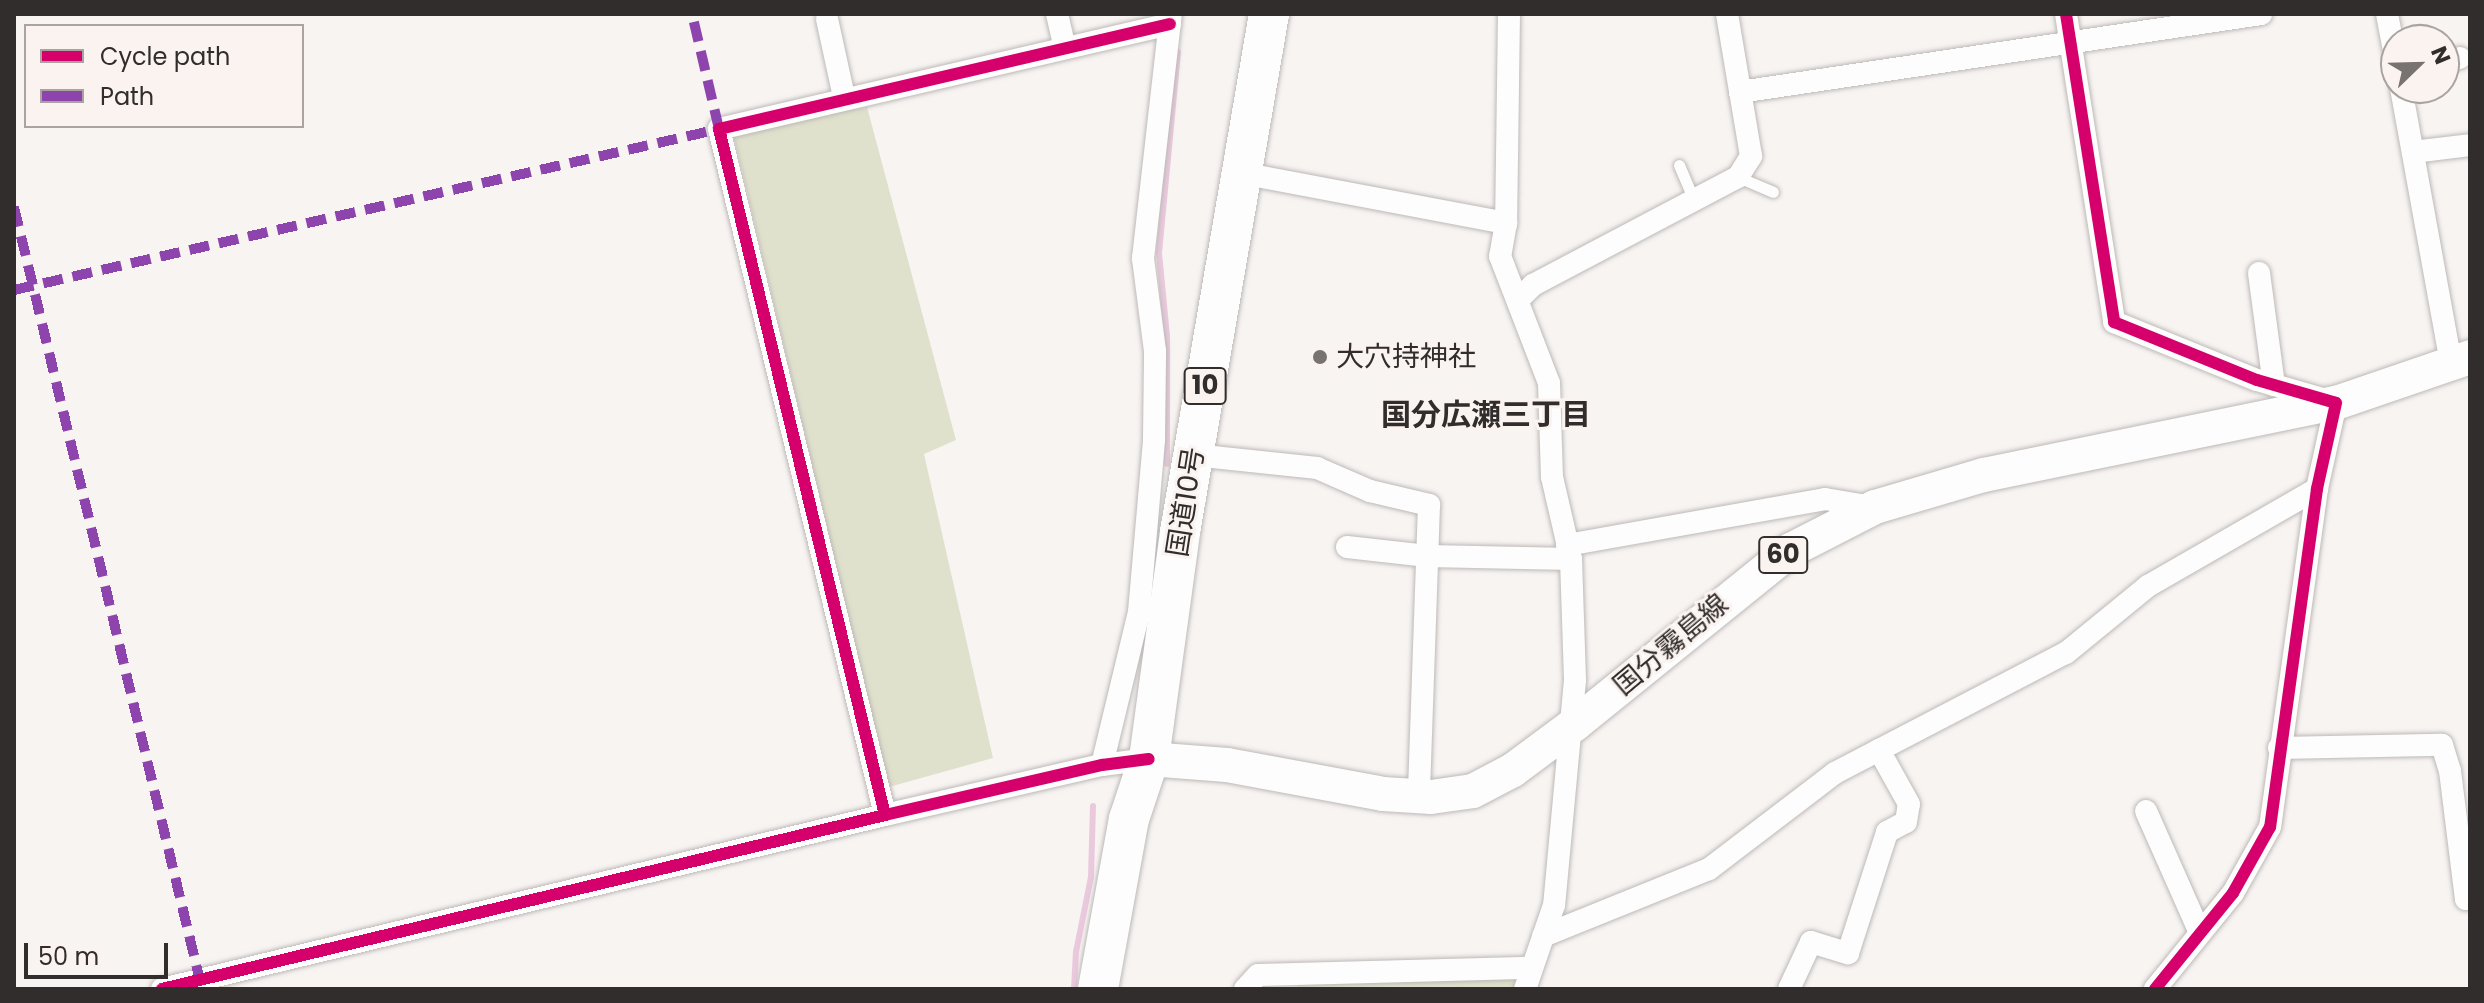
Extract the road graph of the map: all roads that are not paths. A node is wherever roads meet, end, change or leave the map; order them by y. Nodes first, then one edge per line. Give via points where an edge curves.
1 (1057, 14) edge
2 (1269, 14) edge
3 (1509, 14) edge
4 (1727, 14) edge
5 (2066, 14) edge
6 (2261, 14) edge
7 (827, 19) dead end
8 (1171, 19) edge
9 (2071, 41) junction
10 (1065, 48) junction
11 (1740, 92) junction
12 (844, 97) junction
13 (2404, 104) edge
14 (2470, 145) edge
15 (2413, 152) junction
16 (1679, 165) dead end
17 (1241, 173) junction
18 (1738, 177) junction
19 (1773, 192) dead end
20 (1694, 202) junction
21 (1506, 223) junction
22 (2259, 273) dead end
23 (1519, 299) junction
24 (2461, 361) edge
25 (2274, 385) junction
26 (2336, 403) junction
27 (1194, 455) junction
28 (2317, 489) junction
29 (1168, 494) junction
30 (1875, 507) junction
31 (1347, 547) dead end
32 (1569, 552) junction
33 (1427, 556) junction
34 (1575, 724) junction
35 (2279, 748) junction
36 (1879, 750) junction
37 (1149, 759) junction
38 (1102, 765) junction
39 (1419, 797) junction
40 (2146, 811) dead end
41 (885, 815) junction
42 (2470, 899) edge
43 (2200, 933) junction
44 (1543, 936) junction
45 (1528, 978) edge
46 (162, 989) edge
47 (1098, 989) edge
48 (1245, 989) edge
49 (1789, 989) edge
50 (2155, 989) edge

1 - 10 street
2 - 17 highway, 国道10号 / 10
3 - 21 street
4 - 11 street
5 - 9 street
6 - 9 street
7 - 12 street
8 - 10 street
8 - 29 street via 1143,258
9 - 11 street
9 - 25 street via 2114,322
10 - 12 street
11 - 18 street via 1751,156
12 - 41 street via 719,129
13 - 15 street
14 - 15 street
15 - 24 street
16 - 20 lane
17 - 21 street
17 - 27 highway, 国道10号 / 10
18 - 19 lane
18 - 20 street
20 - 23 street via 1533,285
21 - 23 street via 1500,256
22 - 25 street
23 - 32 street via 1549,383 1552,477
24 - 26 main road, 国分霧島線 / 60
25 - 26 street
26 - 28 street
26 - 30 main road, 国分霧島線 / 60 via 1984,475
27 - 29 highway, 国道10号 / 10
27 - 33 street via 1317,468 1370,491 1429,505
28 - 35 street
28 - 36 street via 2148,586 2066,653
29 - 37 highway, 国道10号 / 10
29 - 38 street
30 - 32 street via 1825,499
30 - 34 main road, 国分霧島線 / 60 via 1791,550
31 - 33 street
32 - 33 street
32 - 34 street
33 - 39 street
34 - 39 main road, 国分霧島線 / 60 via 1487,785
34 - 44 street via 1565,763 1554,905
35 - 42 street via 2442,745
35 - 43 street via 2270,827 2233,893
36 - 44 street via 1835,773 1709,869
36 - 49 street via 1909,804 1906,822 1887,832 1848,953 1811,942
37 - 38 street
37 - 39 main road, 国分霧島線 / 60 via 1227,765
37 - 47 highway, 国道10号 / 10 via 1126,833
38 - 41 street
40 - 43 street
41 - 46 street
43 - 50 street
44 - 45 street
45 - 48 street via 1258,975

